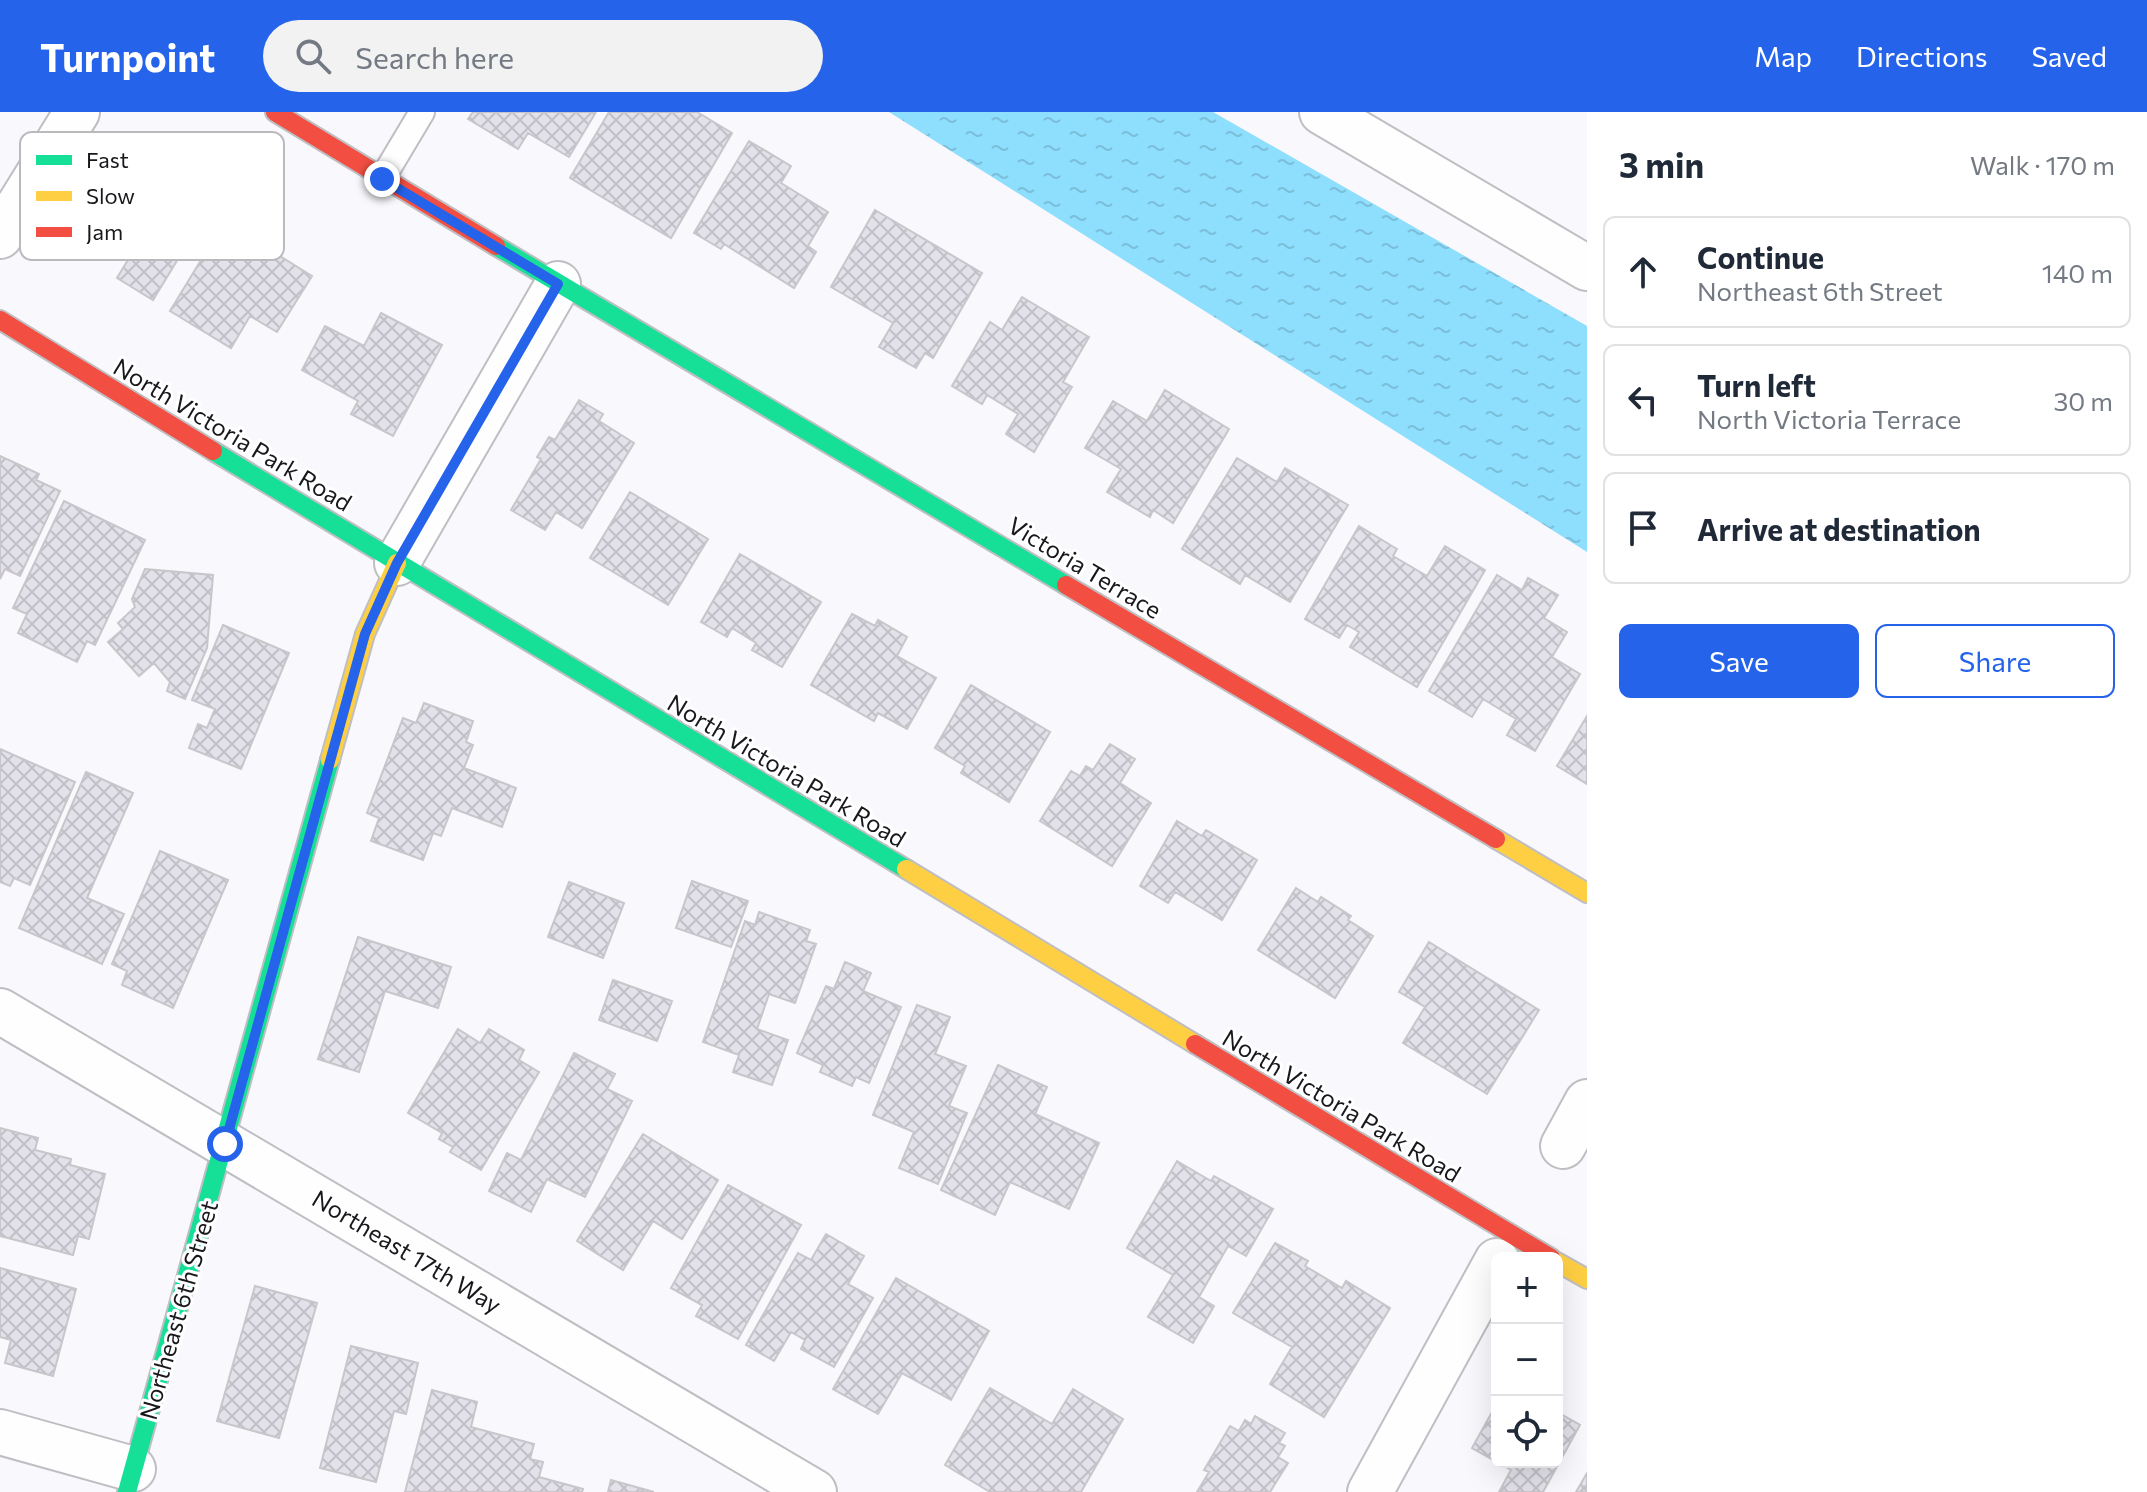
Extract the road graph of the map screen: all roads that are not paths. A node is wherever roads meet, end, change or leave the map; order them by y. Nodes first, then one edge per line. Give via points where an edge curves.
1 (77, 112) edge
2 (275, 112) edge
3 (422, 112) edge
4 (1322, 112) edge
5 (65, 132) edge
6 (382, 179) junction
7 (20, 204) edge
8 (0, 236) edge
9 (1587, 268) edge
10 (558, 284) junction
11 (0, 320) edge
12 (397, 563) junction
13 (1587, 893) edge
14 (0, 1011) edge
15 (1587, 1102) edge
16 (225, 1144) junction
17 (1563, 1146) dead end
18 (1502, 1251) edge
19 (1563, 1265) edge
20 (1587, 1279) edge
21 (0, 1432) edge
22 (755, 1475) edge
23 (130, 1481) edge
24 (814, 1492) edge
25 (1370, 1492) edge

1 - 5 street
2 - 6 street, Victoria Terrace
3 - 6 lane
4 - 9 street
6 - 10 street, Victoria Terrace
7 - 8 street
10 - 12 street, Northeast 6th Street
10 - 13 street, Victoria Terrace
11 - 12 street, North Victoria Park Road
12 - 16 street, Northeast 6th Street via 365,634
12 - 18 street, North Victoria Park Road
14 - 16 street, Northeast 17th Way
15 - 17 street
16 - 22 street, Northeast 17th Way
16 - 23 street, Northeast 6th Street
18 - 25 street
19 - 20 street
21 - 23 street
22 - 24 street, Northeast 17th Way

